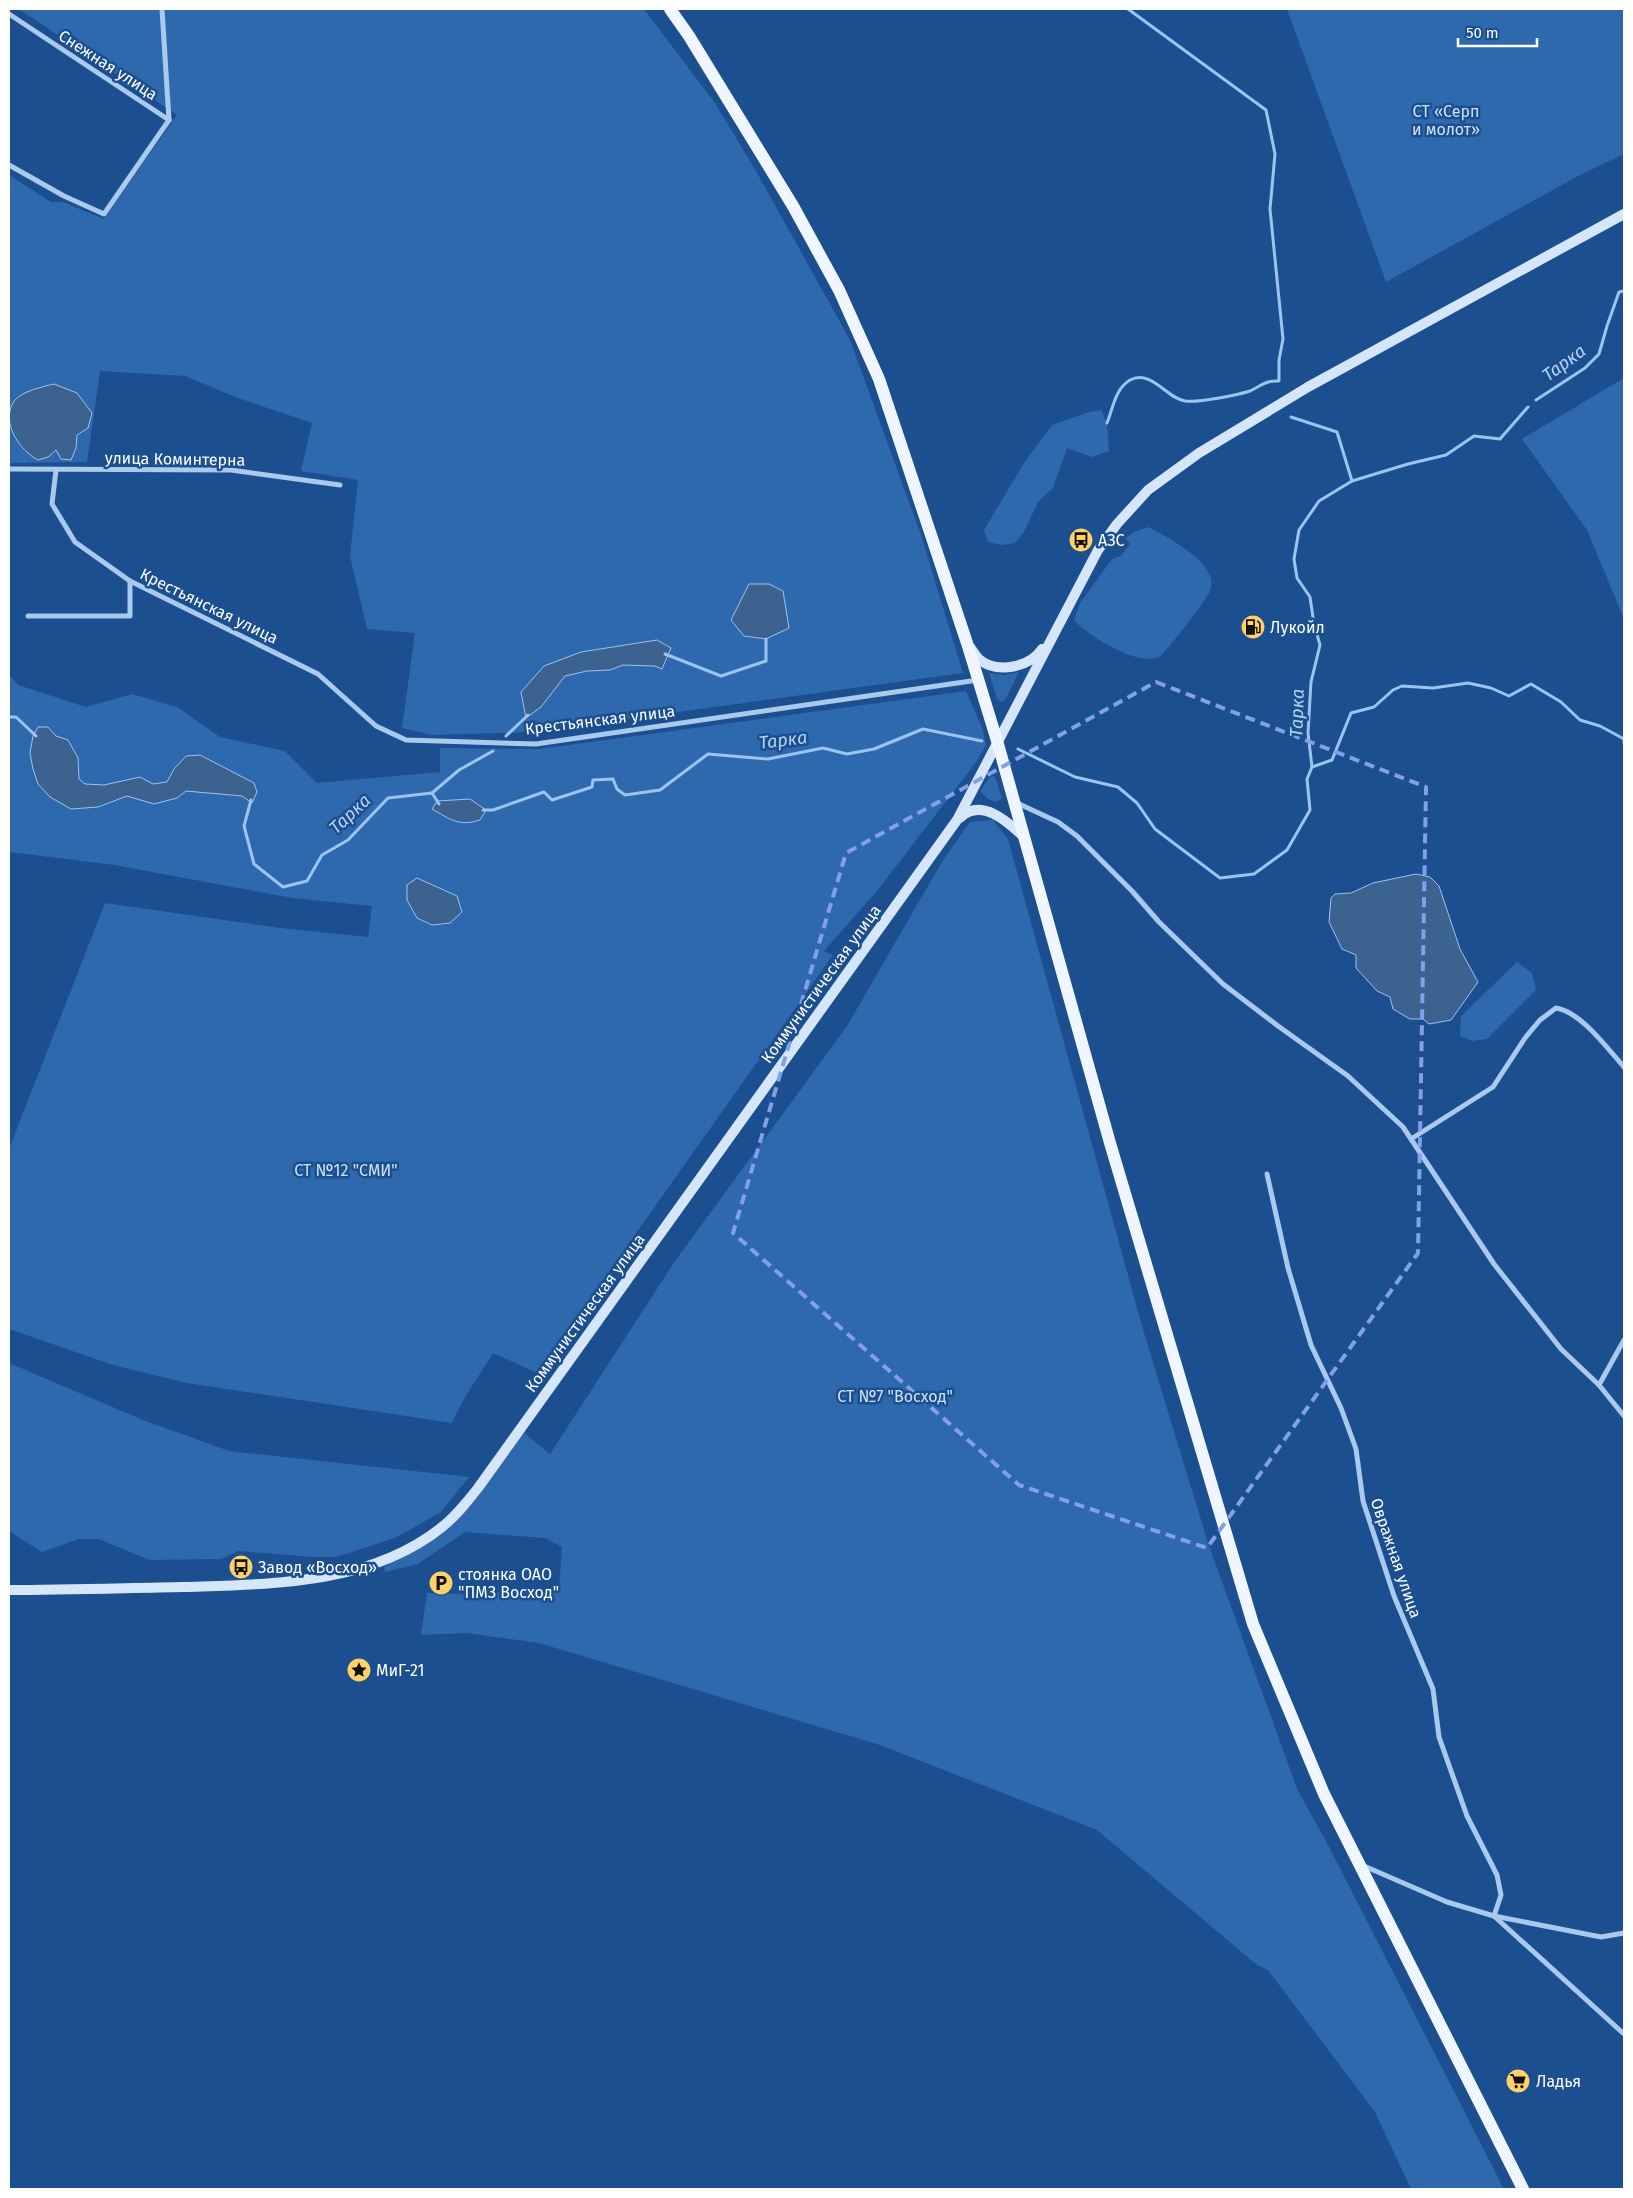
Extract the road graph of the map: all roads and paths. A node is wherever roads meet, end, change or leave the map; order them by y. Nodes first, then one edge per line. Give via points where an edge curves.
1 (162, 9) edge
2 (670, 9) edge
3 (9, 14) edge
4 (169, 120) junction
5 (9, 165) edge
6 (1624, 214) edge
7 (9, 469) edge
8 (56, 470) junction
9 (340, 485) dead end
10 (130, 581) junction
11 (28, 616) dead end
12 (1057, 628) junction
13 (967, 643) junction
14 (978, 680) junction
15 (998, 744) junction
16 (1014, 802) junction
17 (957, 820) junction
18 (1024, 837) junction
19 (1624, 1066) edge
20 (1411, 1139) junction
21 (1267, 1174) dead end
22 (1624, 1340) edge
23 (1599, 1385) junction
24 (1624, 1416) edge
25 (9, 1590) edge
26 (1359, 1864) junction
27 (1494, 1916) junction
28 (1624, 1933) edge
29 (1624, 2034) edge
30 (1523, 2189) edge

1 - 4 street
2 - 13 main road via 793,206 864,340
3 - 4 street, Снежная улица
4 - 5 street via 104,214
6 - 12 main road via 1308,387 1168,474 1131,507 1108,534
7 - 8 street, улица Коминтерна
8 - 9 street, улица Коминтерна via 231,470
8 - 10 street, Крестьянская улица via 52,504 75,542
10 - 11 street via 130,616
10 - 14 street, Крестьянская улица via 318,674 376,726 406,740 536,744
12 - 13 main road via 1037,656 1010,667 998,667 980,660
12 - 15 main road, Коммунистическая улица
13 - 14 main road
14 - 15 main road
15 - 16 main road
15 - 17 main road, Коммунистическая улица
16 - 18 main road
16 - 20 street via 1058,822 1077,836 1223,984 1348,1076 1403,1127
17 - 18 main road via 964,814 979,810 993,813
17 - 25 main road, Коммунистическая улица via 478,1488 443,1526 414,1546 378,1562 346,1572 288,1582
18 - 26 main road via 1110,1143 1253,1624 1324,1794
19 - 20 street via 1578,1018 1556,1008 1540,1020 1525,1038 1493,1087
20 - 23 street via 1494,1264 1561,1349
21 - 27 street, Овражная улица via 1288,1268 1311,1345 1341,1408 1356,1450 1363,1501 1394,1596 1433,1689 1439,1737 1467,1816 1497,1875 1501,1895
22 - 23 street
23 - 24 street
26 - 27 street via 1447,1902
26 - 30 main road
27 - 28 street via 1600,1937
27 - 29 street

